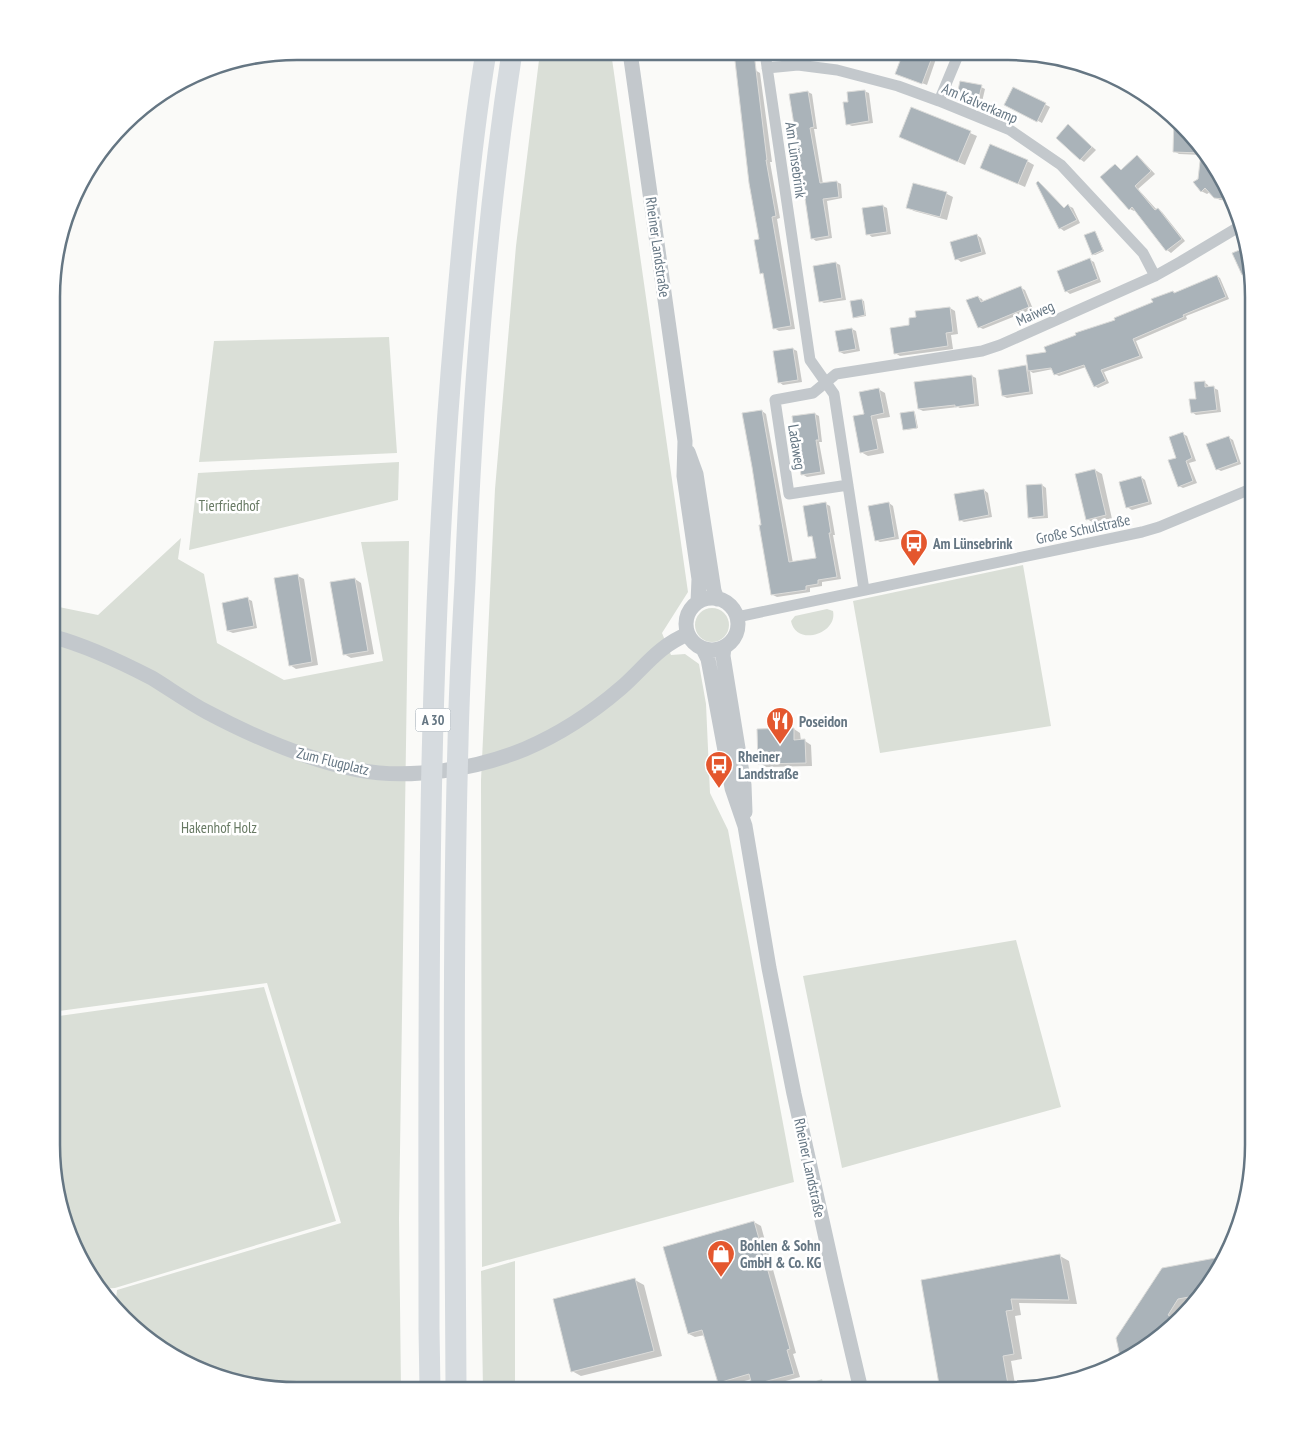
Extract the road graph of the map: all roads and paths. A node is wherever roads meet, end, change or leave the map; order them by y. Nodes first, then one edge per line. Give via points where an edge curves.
1 (485, 60) edge
2 (511, 60) edge
3 (631, 60) edge
4 (766, 60) edge
5 (956, 60) edge
6 (767, 68) junction
7 (939, 101) junction
8 (1235, 229) edge
9 (1155, 276) junction
10 (825, 382) junction
11 (684, 441) junction
12 (848, 486) junction
13 (1245, 491) edge
14 (864, 590) junction
15 (717, 599) junction
16 (698, 602) junction
17 (737, 617) junction
18 (688, 634) junction
19 (60, 639) edge
20 (724, 647) junction
21 (703, 649) junction
22 (745, 826) junction
23 (430, 1382) edge
24 (456, 1382) edge
25 (859, 1382) edge

1 - 23 highway, A 30 via 464,216 442,484 434,665 430,876
2 - 24 highway, A 30 via 493,195 469,477 458,742
3 - 11 street, Rheiner Landstraße
4 - 6 street, Am Lünsebrink
5 - 7 street
6 - 7 street, Am Kalverkamp via 798,65 837,70
6 - 10 street, Am Lünsebrink via 810,360
7 - 9 street, Am Kalverkamp via 1010,130 1061,165 1144,253
8 - 9 street, Maiweg
9 - 10 street, Maiweg via 982,351 836,374
10 - 12 street, Am Lünsebrink via 834,394
10 - 12 street, Ladaweg via 813,393 775,400 789,494
11 - 15 street, Rheiner Landstraße via 696,474
11 - 16 street, Rheiner Landstraße via 684,476 699,579
12 - 14 street, Am Lünsebrink
13 - 14 street, Große Schulstraße via 1142,532
14 - 17 street, Große Schulstraße
15 - 16 street
15 - 17 street via 730,605
16 - 18 street via 687,616
17 - 20 street via 736,634
18 - 19 street, Zum Flugplatz via 662,647 622,687 559,732 506,756 420,773 359,770 314,759 263,740 112,659
18 - 21 street
20 - 21 street
20 - 22 street, Rheiner Landstraße via 744,785
21 - 22 street, Rheiner Landstraße via 708,659 732,788
22 - 25 street, Rheiner Landstraße via 794,1094

